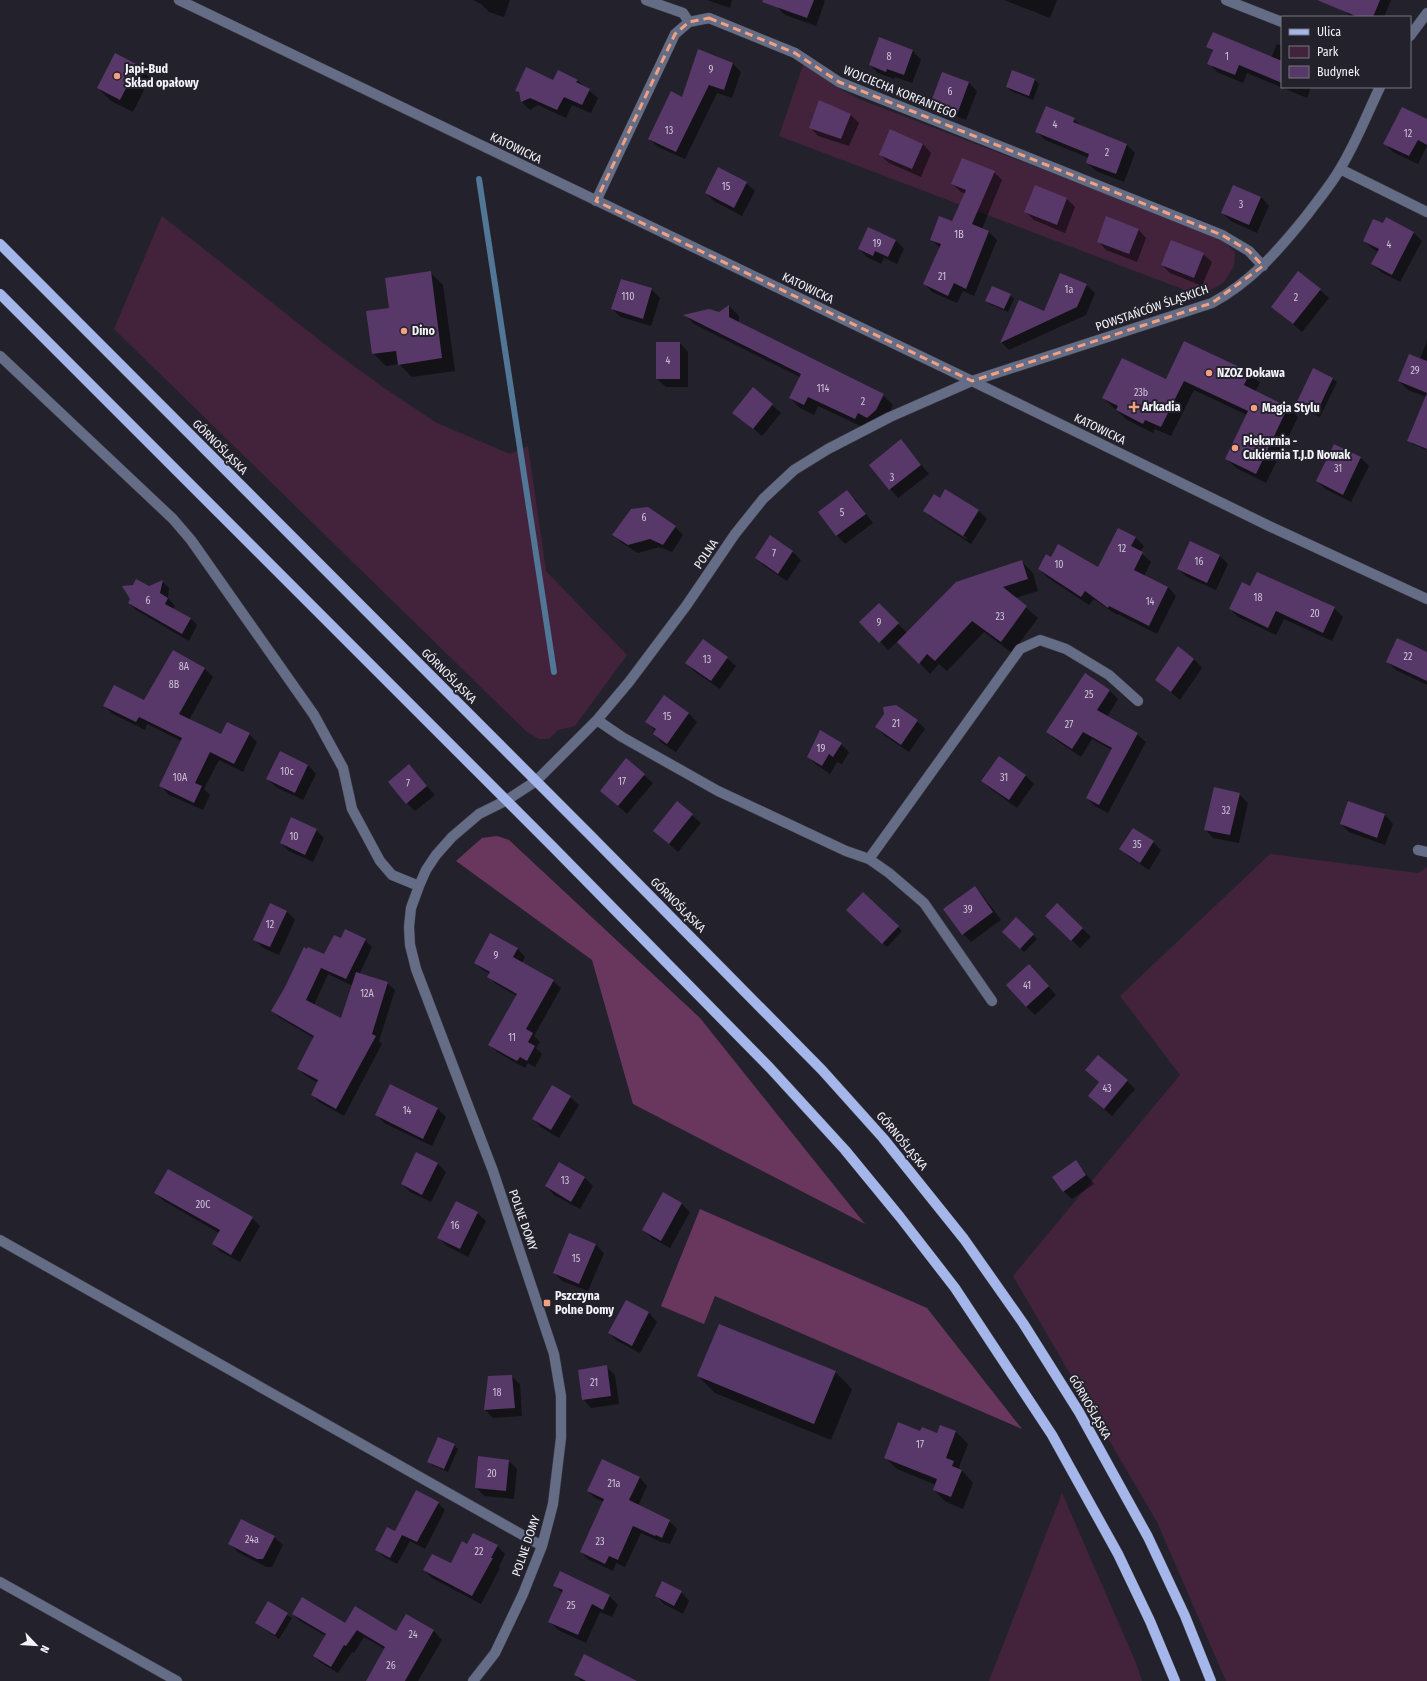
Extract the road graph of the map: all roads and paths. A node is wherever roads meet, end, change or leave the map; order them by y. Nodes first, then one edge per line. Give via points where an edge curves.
1 (179, 0) edge
2 (646, 0) edge
3 (1226, 0) edge
4 (1427, 13) edge
5 (689, 22) junction
6 (1281, 22) edge
7 (1411, 35) edge
8 (1380, 88) edge
9 (1340, 169) junction
10 (596, 201) junction
11 (1427, 212) edge
12 (0, 244) edge
13 (1263, 266) junction
14 (0, 294) edge
15 (0, 356) edge
16 (972, 381) junction
17 (1427, 599) edge
18 (1138, 701) dead end
19 (598, 720) junction
20 (536, 781) junction
21 (506, 800) junction
22 (869, 859) junction
23 (419, 886) junction
24 (992, 1001) dead end
25 (0, 1240) edge
26 (542, 1546) junction
27 (0, 1582) edge
28 (177, 1681) edge
29 (473, 1681) edge
30 (1175, 1681) edge
31 (1211, 1681) edge

1 - 10 street, KATOWICKA
2 - 5 street via 683,13
3 - 6 street
4 - 7 street
5 - 10 street via 675,34
5 - 13 street, WOJCIECHA KORFANTEGO via 709,18 794,53 839,82 1222,235 1249,251
8 - 9 street, POWSTAŃCÓW ŚLĄSKICH
9 - 11 street
9 - 13 street, POWSTAŃCÓW ŚLĄSKICH via 1291,236
10 - 16 street, KATOWICKA
12 - 20 main road, GÓRNOŚLĄSKA
13 - 16 street, POWSTAŃCÓW ŚLĄSKICH via 1229,294 1212,303
14 - 21 main road
15 - 23 street via 191,540 314,715 343,768 352,809 380,861 392,874
16 - 17 street, KATOWICKA
16 - 19 street, POLNA via 828,448 794,470 763,499 735,534 686,606
18 - 22 street via 1109,675 1066,650 1040,640 1020,649
19 - 20 street, POLNA
19 - 22 street via 622,737 718,791 846,851
20 - 21 street, POLNA
20 - 31 main road, GÓRNOŚLĄSKA via 822,1070 883,1138 964,1239 1023,1323 1082,1418 1148,1537 1185,1616
21 - 23 street, POLNE DOMY via 478,814 452,837 430,865
21 - 30 main road via 770,1068 845,1150 955,1288 1052,1435 1090,1501 1150,1621
22 - 24 street via 924,903
23 - 26 street, POLNE DOMY via 411,908 409,927 416,969 493,1171 554,1354 561,1396 560,1438 553,1504
25 - 26 street
26 - 29 street, POLNE DOMY via 495,1654
27 - 28 street

